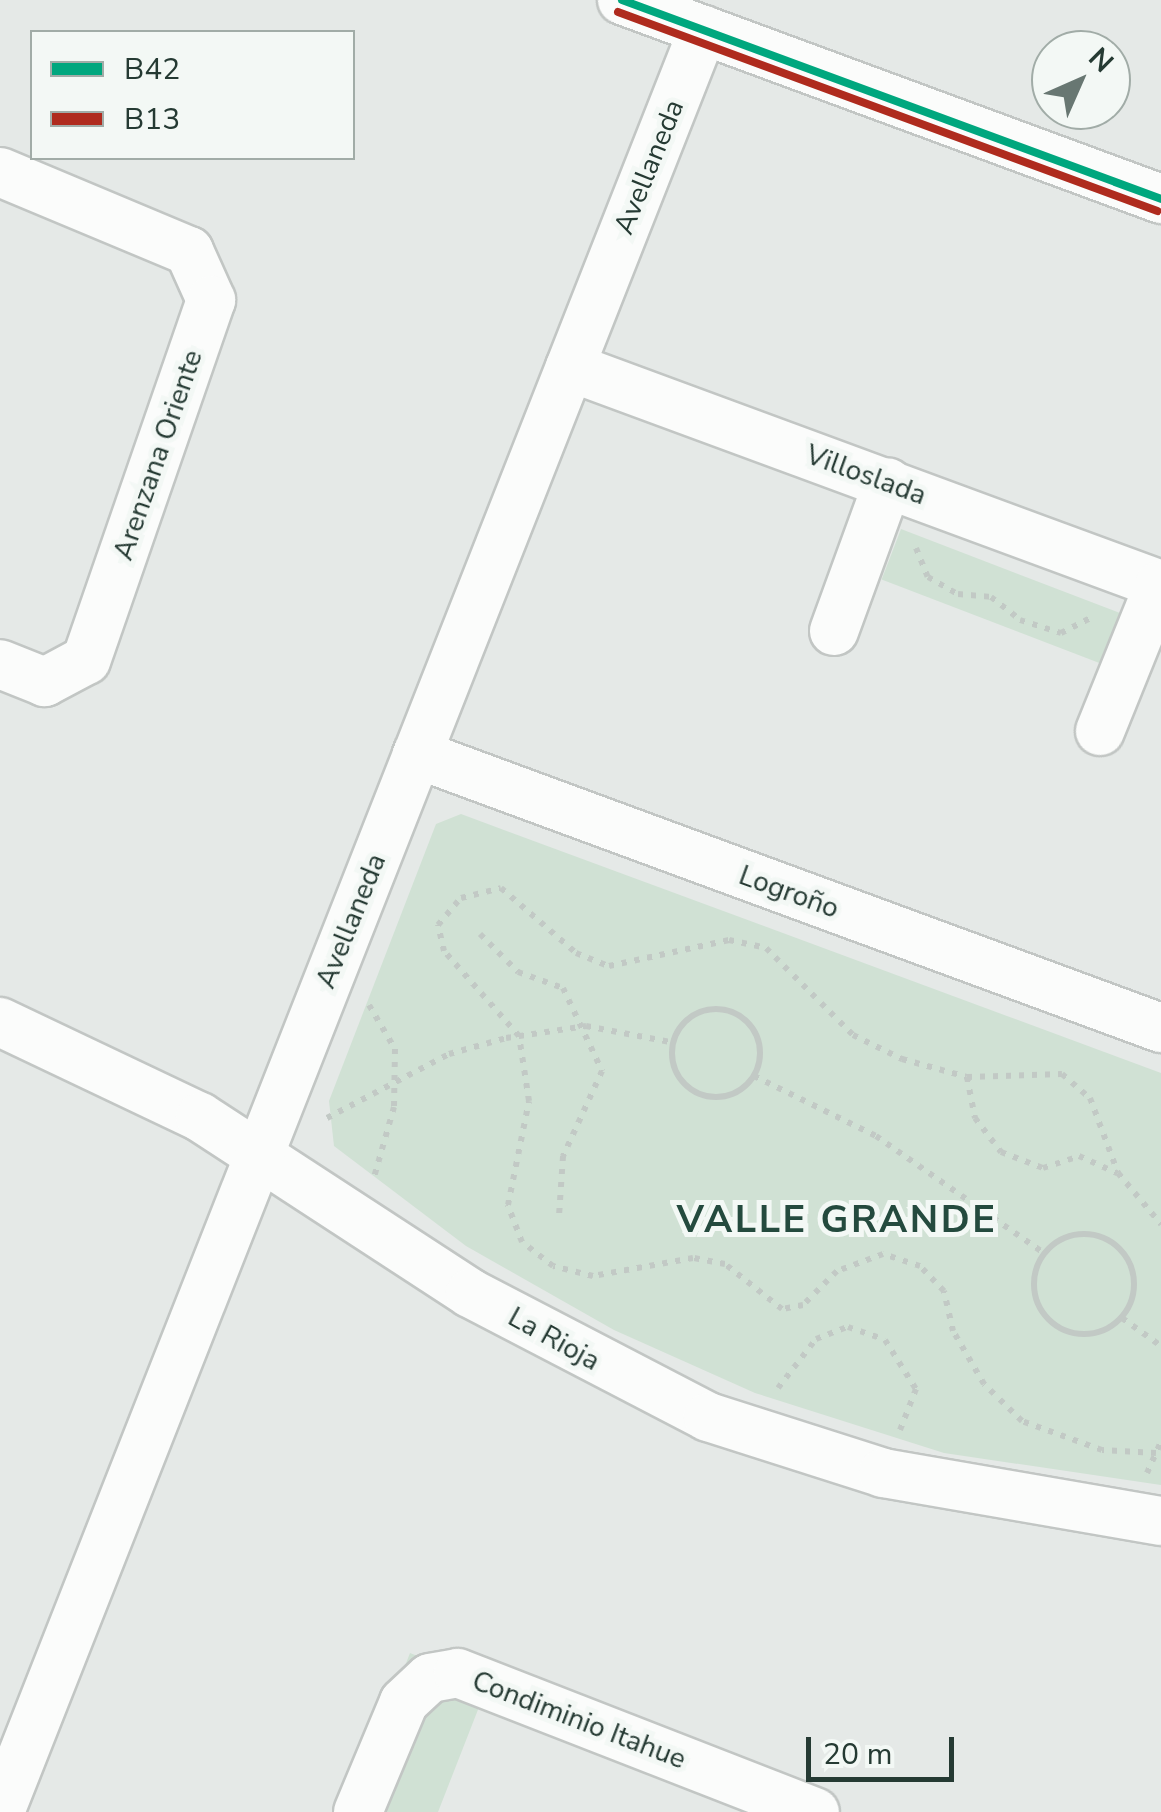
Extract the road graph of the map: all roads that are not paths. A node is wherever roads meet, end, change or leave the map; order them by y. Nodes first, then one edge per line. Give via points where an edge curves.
1 (622, 0) edge
2 (703, 30) junction
3 (0, 172) edge
4 (1161, 199) edge
5 (570, 366) junction
6 (888, 483) junction
7 (1160, 585) edge
8 (834, 631) dead end
9 (0, 664) edge
10 (1100, 731) dead end
11 (417, 754) junction
12 (0, 1022) edge
13 (1161, 1028) edge
14 (260, 1153) junction
15 (1161, 1521) edge
16 (0, 1812) edge
17 (358, 1812) edge
18 (816, 1812) edge

1 - 2 street
2 - 4 street
2 - 5 street, Avellaneda
3 - 9 street, Arenzana Oriente via 189,250 212,300 86,660 44,682
5 - 6 street, Villoslada
5 - 11 street, Avellaneda
6 - 7 street, Villoslada
6 - 8 street
7 - 10 street
11 - 13 street, Logroño
11 - 14 street, Avellaneda
12 - 14 street, La Rioja
14 - 15 street, La Rioja via 534,1329 749,1432 883,1473
14 - 16 street, Avellaneda
17 - 18 street, Condiminio Itahue via 404,1702 430,1678 458,1673

